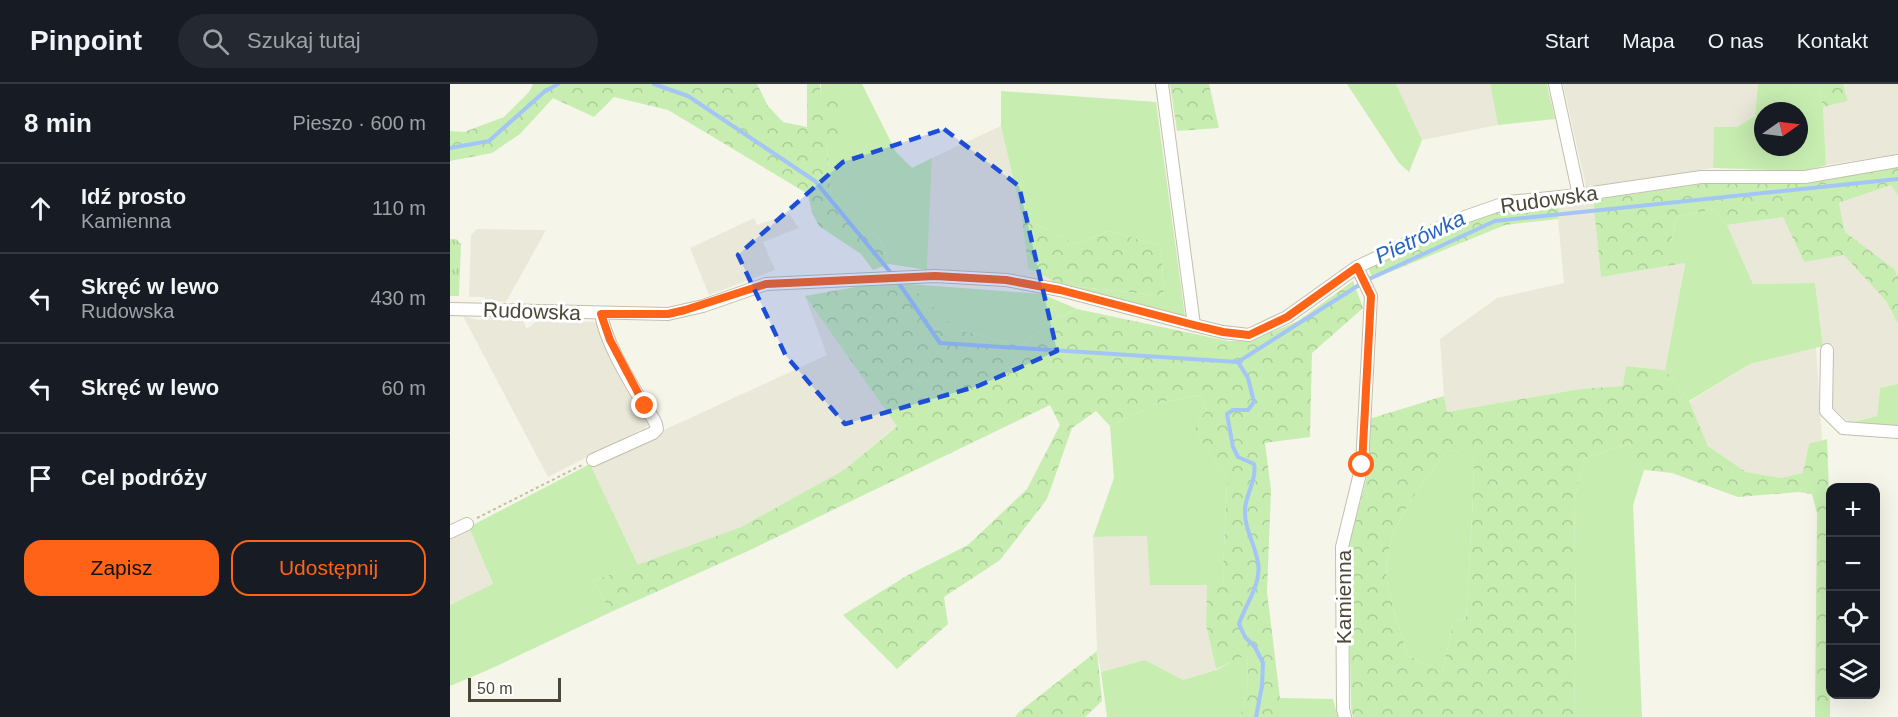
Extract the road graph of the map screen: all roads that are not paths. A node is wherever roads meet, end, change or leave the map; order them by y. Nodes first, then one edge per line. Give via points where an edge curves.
1 (1162, 84) edge
2 (1555, 84) edge
3 (1898, 161) edge
4 (1579, 195) junction
5 (1357, 267) junction
6 (450, 309) edge
7 (601, 314) junction
8 (1194, 325) junction
9 (1827, 350) dead end
10 (1898, 432) edge
11 (593, 460) road end
12 (467, 524) road end
13 (450, 532) edge
14 (1345, 717) edge

1 - 8 street
2 - 4 street
3 - 4 street, Rudowska via 1805,177 1701,177
4 - 5 street, Rudowska via 1508,202 1456,220
5 - 8 street, Rudowska via 1287,317 1249,335
5 - 14 street, Kamienna via 1371,296 1362,465 1342,547
6 - 7 street, Rudowska
7 - 8 street, Rudowska via 668,314 766,284 935,276 1006,280 1060,290
7 - 11 street via 610,340 657,429
9 - 10 street via 1826,411 1843,428
12 - 13 street

